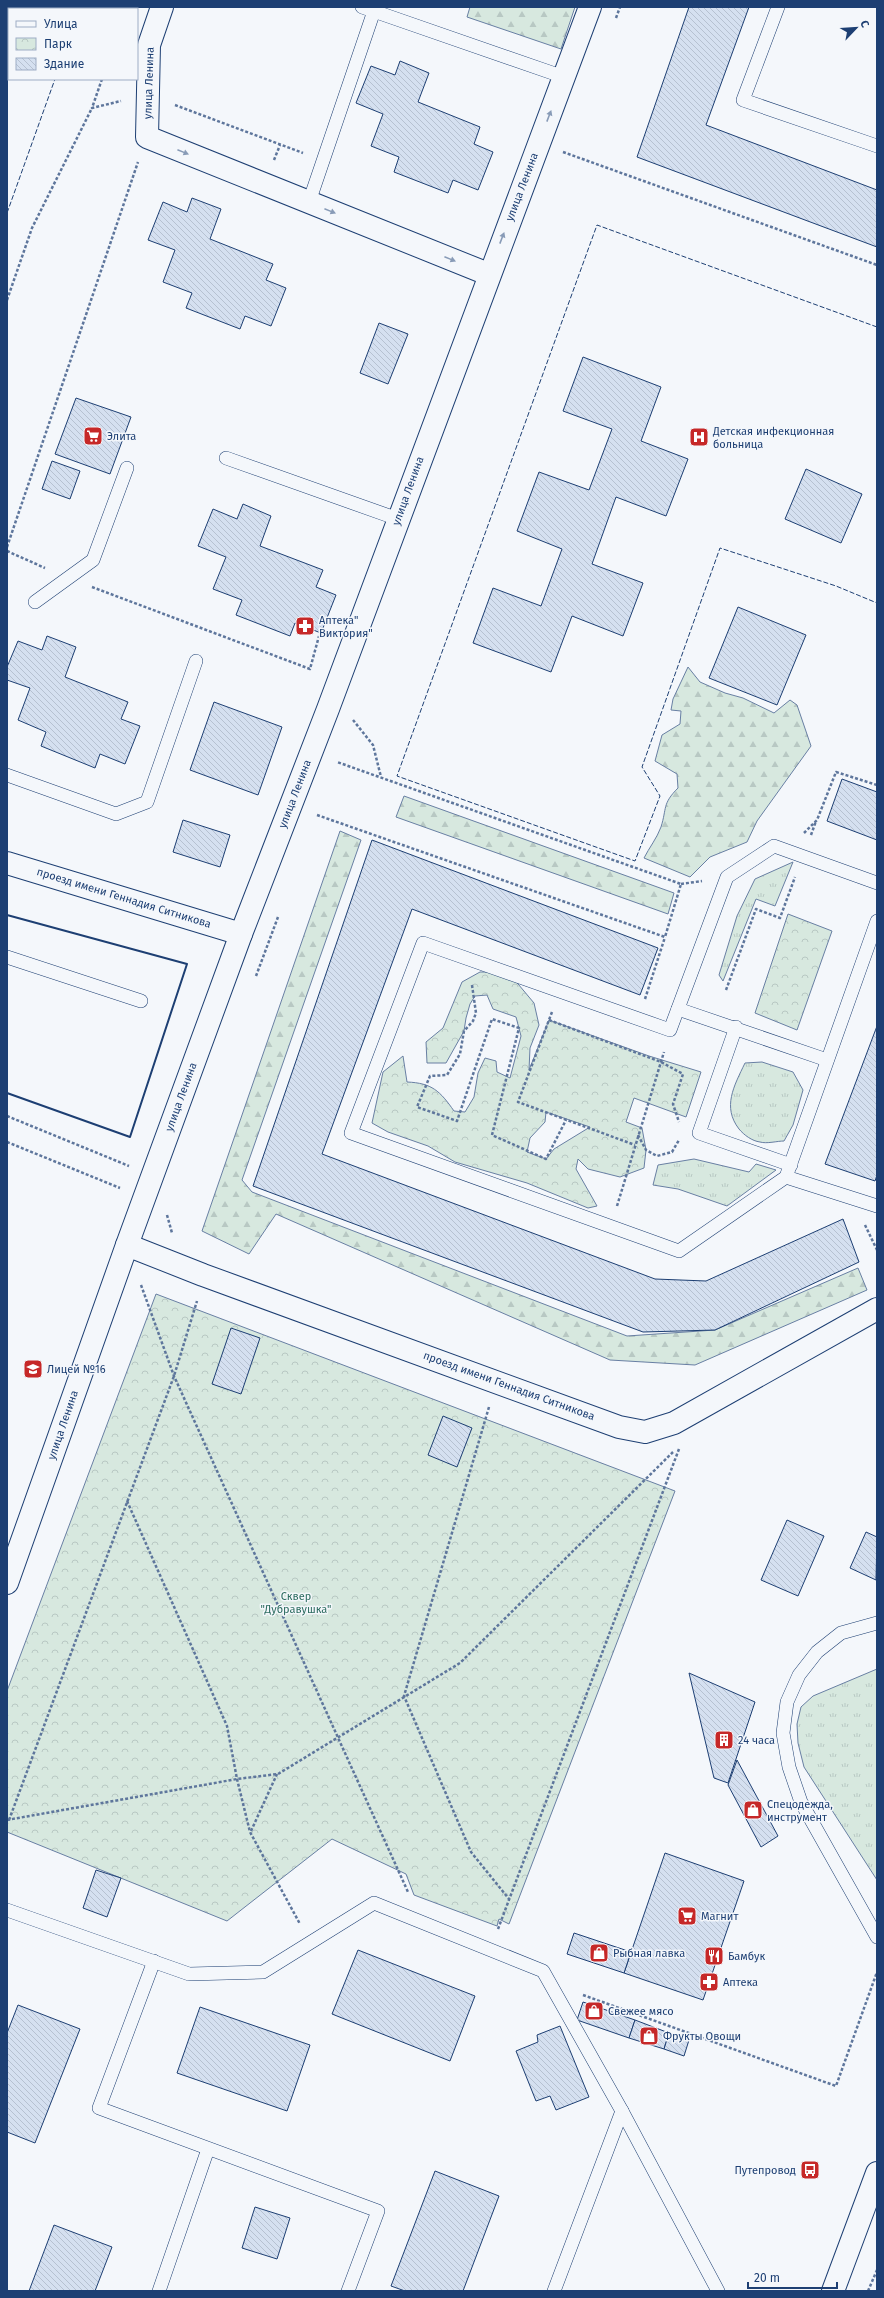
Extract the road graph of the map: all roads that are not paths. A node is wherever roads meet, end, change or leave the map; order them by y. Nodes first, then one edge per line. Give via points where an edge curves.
1 (162, 7) edge
2 (590, 7) edge
3 (778, 7) edge
4 (368, 9) edge
5 (564, 77) junction
6 (877, 146) edge
7 (308, 202) junction
8 (488, 274) junction
9 (226, 458) dead end
10 (127, 468) dead end
11 (398, 519) junction
12 (35, 602) dead end
13 (196, 661) dead end
14 (7, 775) edge
15 (7, 862) edge
16 (877, 884) edge
17 (877, 921) edge
18 (241, 934) junction
19 (7, 958) edge
20 (141, 1001) dead end
21 (678, 1009) junction
22 (736, 1027) junction
23 (827, 1060) junction
24 (791, 1164) junction
25 (786, 1177) junction
26 (877, 1206) edge
27 (126, 1245) junction
28 (877, 1309) edge
29 (7, 1583) edge
30 (877, 1623) edge
31 (7, 1910) edge
32 (877, 1937) edge
33 (154, 1961) junction
34 (622, 2111) junction
35 (208, 2149) junction
36 (877, 2173) edge
37 (159, 2291) edge
38 (348, 2291) edge
39 (554, 2291) edge
40 (718, 2291) edge
41 (833, 2291) edge

1 -> 7 street, улица Ленина via 149,44 147,137
2 - 5 street, улица Ленина
3 - 6 lane via 743,100
4 - 5 lane
4 - 7 lane
8 -> 5 street, улица Ленина
7 -> 8 street
8 - 11 street, улица Ленина
9 - 11 lane
10 - 12 lane via 93,560
11 - 18 street, улица Ленина
13 - 14 lane via 147,802 116,814
15 - 18 street, проезд имени Геннадия Ситникова
16 - 21 lane via 774,846 727,877
17 - 23 lane
18 - 27 street, улица Ленина
19 - 20 lane
21 - 22 lane
21 - 25 lane via 670,1030 422,943 351,1133 679,1251
22 - 23 lane
22 - 24 lane via 699,1134
23 - 24 lane
24 - 25 lane
25 - 26 lane
27 - 28 street, проезд имени Геннадия Ситникова via 619,1427 645,1432 674,1423
27 - 29 street, улица Ленина
30 - 32 lane via 842,1633 817,1652 799,1675 787,1702 783,1733 789,1767 801,1802
31 - 33 lane
33 - 34 lane via 190,1974 263,1972 374,1903 543,1971
33 - 35 lane via 99,2108
34 - 39 lane
34 - 40 lane
35 - 37 lane
35 - 38 lane via 378,2211
36 - 41 street

